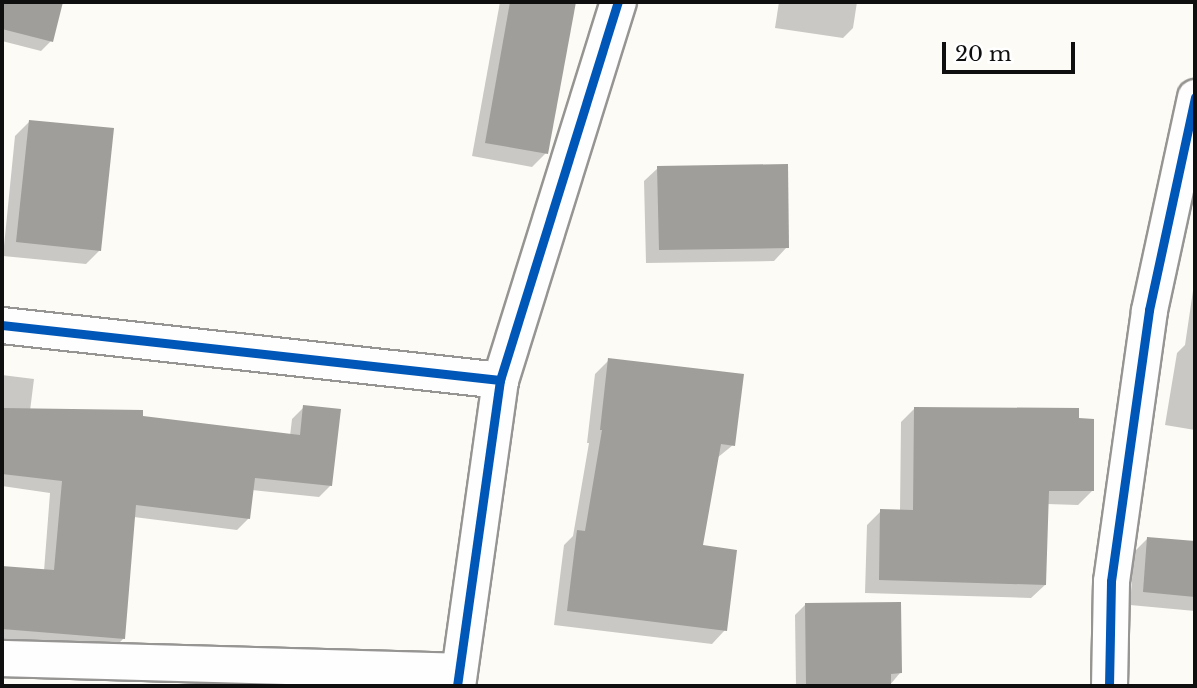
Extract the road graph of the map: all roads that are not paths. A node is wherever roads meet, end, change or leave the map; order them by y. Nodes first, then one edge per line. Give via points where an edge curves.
1 (618, 2) edge
2 (1195, 97) edge
3 (2, 325) edge
4 (500, 380) junction
5 (2, 658) edge
6 (458, 679) edge
7 (1109, 686) edge

1 - 4 street
2 - 7 street via 1149,310 1111,581
3 - 4 street
4 - 6 street
5 - 6 street

